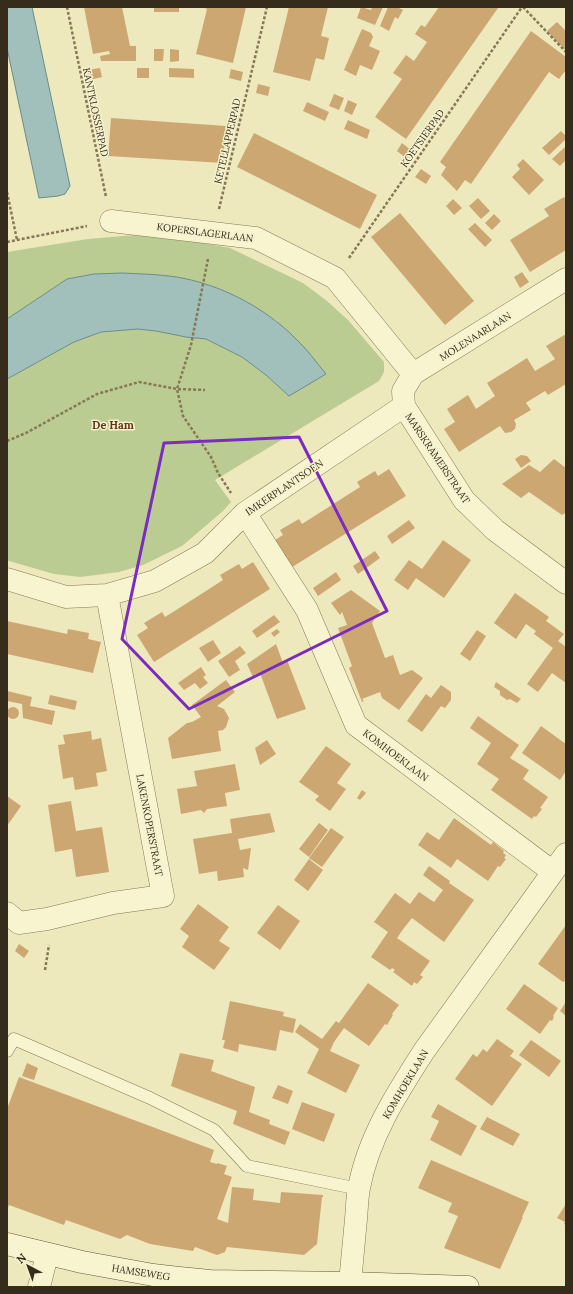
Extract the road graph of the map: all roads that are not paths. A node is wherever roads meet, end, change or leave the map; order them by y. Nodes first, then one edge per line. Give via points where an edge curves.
1 (111, 221) road end
2 (566, 279) edge
3 (413, 374) junction
4 (404, 406) junction
5 (245, 513) junction
6 (7, 579) edge
7 (566, 583) edge
8 (107, 595) junction
9 (566, 854) edge
10 (553, 872) junction
11 (7, 913) edge
12 (7, 1051) edge
13 (359, 1189) junction
14 (7, 1244) edge
15 (47, 1255) junction
16 (350, 1283) junction
17 (384, 1286) edge
18 (39, 1287) edge
19 (468, 1287) edge

1 - 3 street, KOPERSLAGERLAAN via 256,238 335,278
2 - 3 street, MOLENAARLAAN
3 - 4 street, MOLENAARLAAN via 403,391
4 - 5 street, IMKERPLANTSOEN
4 - 7 street, MARSKRAMERSTRAAT via 464,500 495,530
5 - 8 street, IMKERPLANTSOEN via 205,553 155,581
5 - 10 street, KOMHOEKLAAN via 307,610 356,725
6 - 8 street, IMKERPLANTSOEN via 66,597
8 - 11 street, LAKENKOPERSTRAAT via 163,896 113,903 19,923
9 - 10 street, KOMHOEKLAAN
10 - 13 street, KOMHOEKLAAN via 403,1084 365,1163
12 - 13 lane via 14,1039 150,1098 214,1130 247,1166
13 - 16 street, KOMHOEKLAAN
14 - 15 street, HAMSEWEG
15 - 16 street, HAMSEWEG via 153,1275 210,1281
15 - 18 street
16 - 17 street, HAMSEWEG
17 - 19 street, HAMSEWEG

